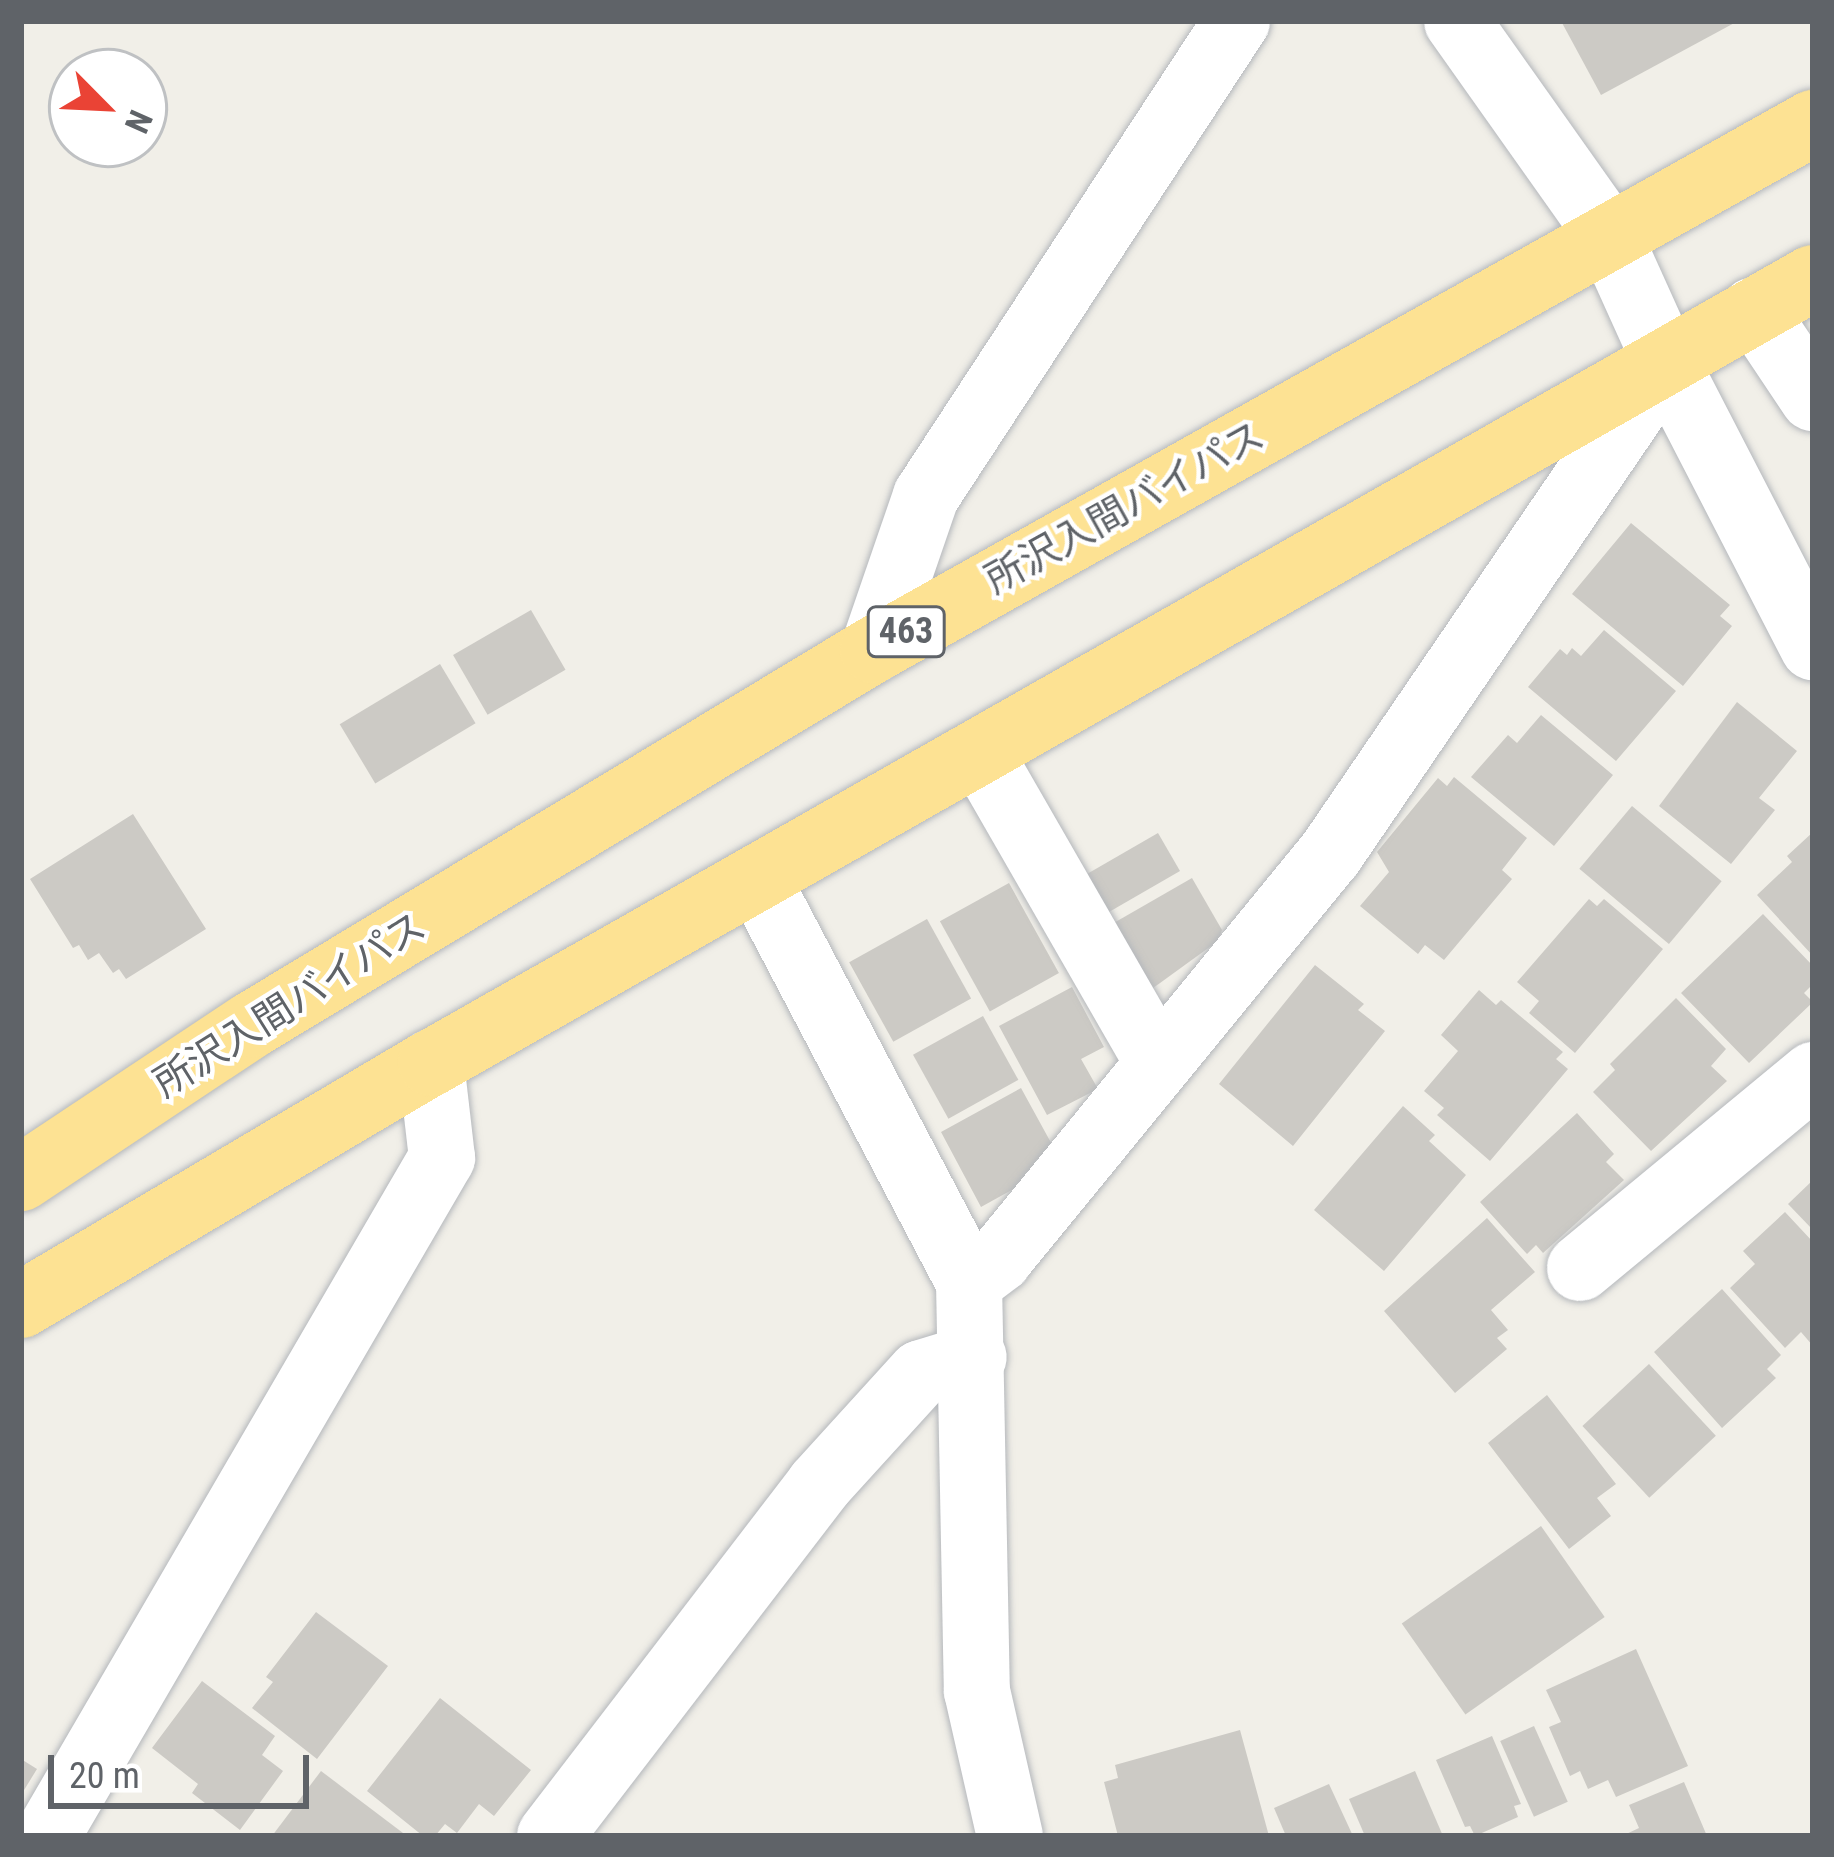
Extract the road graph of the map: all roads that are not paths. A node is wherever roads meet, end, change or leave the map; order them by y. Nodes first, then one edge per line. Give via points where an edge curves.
1 (1237, 21) edge
2 (1457, 21) edge
3 (1813, 123) edge
4 (1609, 236) junction
5 (1813, 278) edge
6 (1754, 310) junction
7 (1666, 362) junction
8 (1813, 398) edge
9 (1813, 647) edge
10 (873, 650) junction
11 (980, 753) junction
12 (758, 880) junction
13 (1157, 1061) junction
14 (431, 1063) junction
15 (1813, 1076) edge
16 (21, 1178) edge
17 (1580, 1268) dead end
18 (969, 1282) junction
19 (21, 1305) edge
20 (974, 1357) junction
21 (47, 1836) edge
22 (550, 1836) edge
23 (1010, 1836) edge

1 - 10 street via 926,496
2 - 4 street
3 - 4 highway, 所沢入間バイパス / 463
4 - 7 street
4 - 10 highway, 所沢入間バイパス / 463
5 - 6 highway
6 - 7 highway
6 - 8 street
7 - 9 street
7 - 11 highway
7 - 13 street via 1331,853
10 - 16 highway, 所沢入間バイパス / 463 via 253,1024
11 - 12 highway
11 - 13 street
12 - 14 highway
12 - 18 street
13 - 18 street via 999,1259
14 - 19 highway
14 - 21 street via 442,1157
15 - 17 street
18 - 20 street
20 - 22 street via 921,1373 818,1485
20 - 23 street via 977,1690

